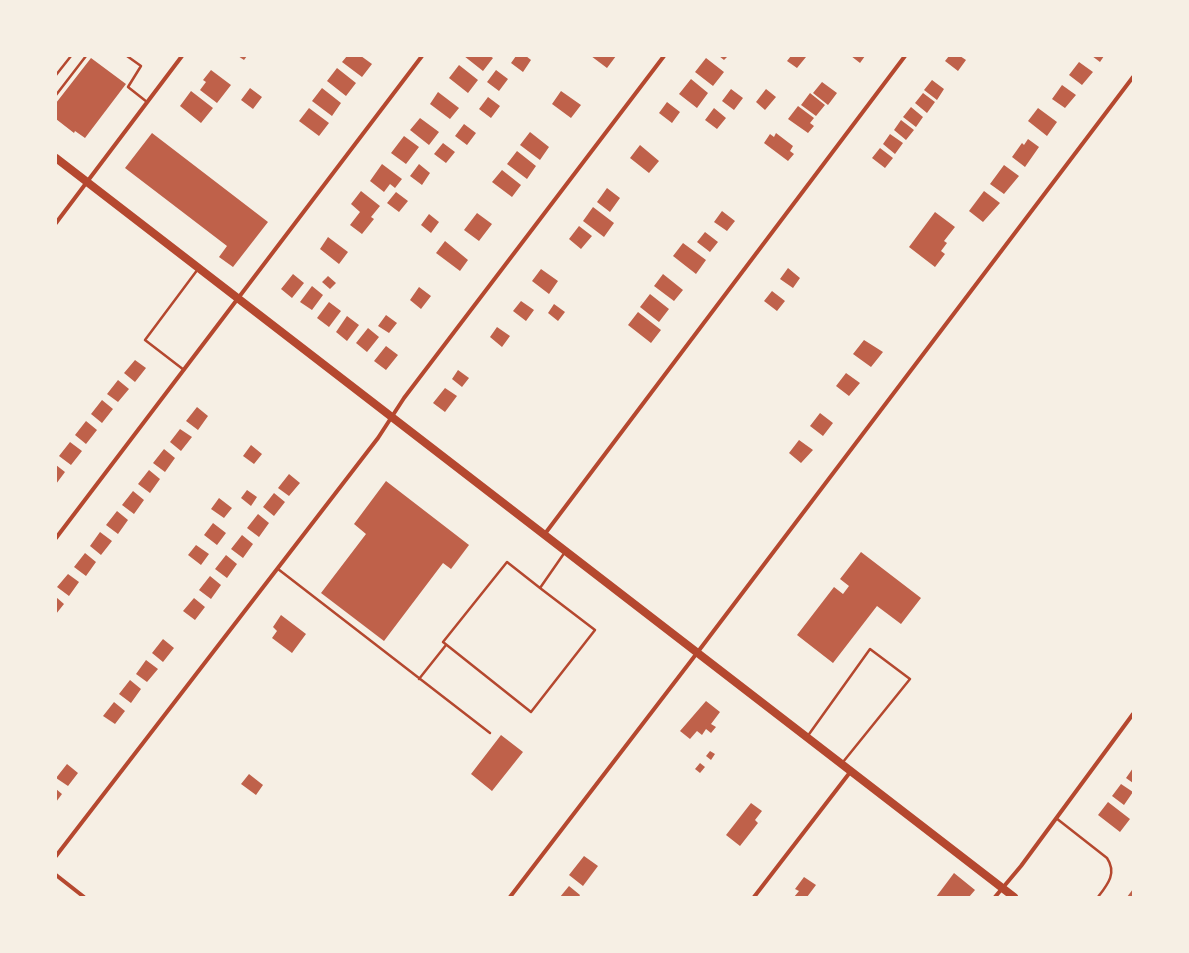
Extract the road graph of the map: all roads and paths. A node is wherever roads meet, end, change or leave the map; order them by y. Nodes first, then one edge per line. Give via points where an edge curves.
1 (71, 56) edge
2 (86, 56) edge
3 (127, 56) edge
4 (182, 56) edge
5 (422, 56) edge
6 (664, 56) edge
7 (905, 56) edge
8 (56, 75) edge
9 (1133, 76) edge
10 (56, 95) edge
11 (147, 102) junction
12 (56, 158) edge
13 (88, 183) junction
14 (56, 223) edge
15 (198, 269) junction
16 (238, 300) junction
17 (184, 370) junction
18 (392, 418) junction
19 (544, 535) junction
20 (56, 538) edge
21 (565, 551) junction
22 (278, 569) junction
23 (540, 588) junction
24 (446, 645) junction
25 (697, 653) junction
26 (420, 679) junction
27 (1133, 714) edge
28 (490, 733) dead end
29 (807, 737) junction
30 (841, 764) junction
31 (851, 772) junction
32 (1056, 818) junction
33 (56, 856) edge
34 (56, 875) edge
35 (1003, 888) junction
36 (84, 897) edge
37 (510, 897) edge
38 (754, 897) edge
39 (995, 897) edge
40 (1014, 897) edge
41 (1098, 897) edge

1 - 8 lane
2 - 10 lane
3 - 11 lane via 141,66 128,88
4 - 11 street
5 - 16 street
6 - 18 street via 404,398
7 - 19 street
9 - 25 street
11 - 13 street
12 - 13 main road
13 - 14 street
13 - 15 main road
15 - 16 main road
15 - 17 lane via 145,340
16 - 17 street
16 - 18 main road
17 - 20 street
18 - 19 main road
18 - 22 street
19 - 21 main road
21 - 23 lane
21 - 25 main road
22 - 26 lane
22 - 33 street
23 - 24 lane via 507,562 444,642
23 - 24 lane via 595,630 531,712
24 - 26 lane
25 - 29 main road
25 - 37 street
26 - 28 lane
27 - 32 street
29 - 30 main road
29 - 30 lane via 870,648 910,679
30 - 31 main road
31 - 35 main road
31 - 38 street
32 - 35 street
32 - 41 lane via 1107,858 1112,865 1110,882
34 - 36 street
35 - 39 street
35 - 40 main road

